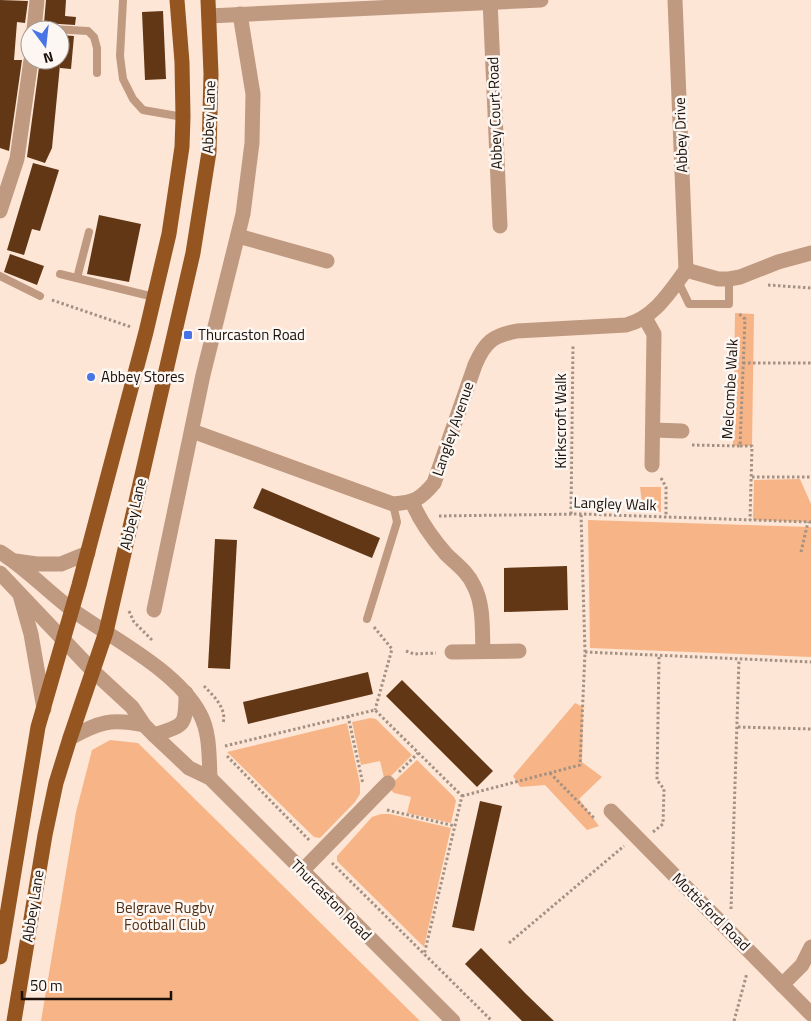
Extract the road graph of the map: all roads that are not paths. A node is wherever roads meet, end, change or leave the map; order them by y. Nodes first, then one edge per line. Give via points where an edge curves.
1 (37, 0) edge
2 (122, 0) edge
3 (177, 0) edge
4 (190, 0) edge
5 (208, 0) edge
6 (541, 0) edge
7 (675, 0) edge
8 (490, 2) edge
9 (240, 14) junction
10 (209, 16) junction
11 (35, 20) edge
12 (70, 31) edge
13 (30, 70) edge
14 (97, 73) dead end
15 (183, 117) junction
16 (0, 211) edge
17 (500, 226) dead end
18 (89, 232) dead end
19 (238, 236) junction
20 (811, 253) edge
21 (327, 261) dead end
22 (60, 274) dead end
23 (682, 275) junction
24 (0, 276) edge
25 (77, 278) junction
26 (729, 279) junction
27 (40, 296) road end
28 (154, 297) junction
29 (645, 318) junction
30 (653, 430) junction
31 (192, 431) junction
32 (682, 431) road end
33 (652, 465) road end
34 (393, 504) junction
35 (415, 509) junction
36 (0, 552) edge
37 (88, 553) junction
38 (13, 560) junction
39 (0, 573) edge
40 (19, 593) junction
41 (71, 609) junction
42 (154, 610) dead end
43 (367, 619) road end
44 (106, 632) junction
45 (62, 640) junction
46 (483, 651) junction
47 (519, 651) dead end
48 (453, 652) road end
49 (93, 671) junction
50 (186, 692) junction
51 (44, 709) junction
52 (149, 730) junction
53 (70, 738) junction
54 (210, 778) junction
55 (388, 783) road end
56 (611, 811) road end
57 (302, 871) junction
58 (811, 947) edge
59 (0, 957) edge
60 (782, 985) junction
61 (811, 1014) edge
62 (14, 1021) edge
63 (453, 1021) edge

1 - 11 street
2 - 15 lane via 120,56 123,79 133,99 143,110
3 - 4 main road
3 - 15 main road, Abbey Lane
5 - 10 main road, Abbey Lane
6 - 8 street
7 - 23 street, Abbey Drive
8 - 9 street
8 - 17 street, Abbey Court Road
9 - 10 street
9 - 19 street via 253,94 252,143
10 - 44 main road, Abbey Lane via 209,152 193,253
12 - 14 lane via 88,32 94,37
13 - 16 street via 17,159
15 - 28 main road, Abbey Lane via 182,147 169,234
18 - 25 lane
19 - 21 street
19 - 31 street
20 - 26 street
22 - 25 lane
23 - 26 street
23 - 26 lane via 690,304 729,304
23 - 29 street, Langley Avenue
24 - 27 lane
25 - 28 lane
28 - 37 main road, Abbey Lane
29 - 30 street via 654,334
29 - 35 street, Langley Avenue via 626,325 517,331 490,340 475,365 434,483
30 - 32 street
30 - 33 street
31 - 34 street
31 - 42 street
34 - 35 street
34 - 43 lane via 397,522
35 - 46 street via 475,587 480,602
36 - 38 street
37 - 38 street via 61,564
37 - 41 main road, Abbey Lane
38 - 41 street
39 - 40 street, Thurcaston Road
40 - 45 street, Thurcaston Road
40 - 51 street, Thurcaston Road via 31,634
41 - 44 street
41 - 45 main road, Abbey Lane
44 - 49 main road, Abbey Lane
44 - 50 street
45 - 49 street, Thurcaston Road
45 - 51 main road, Abbey Lane
46 - 47 street
46 - 48 street
49 - 52 street, Thurcaston Road via 132,707
49 - 53 main road, Abbey Lane
50 - 52 street via 183,723 176,728
50 - 54 street via 205,727
51 - 59 main road, Abbey Lane via 38,727
52 - 53 street via 124,721 106,722
52 - 54 street, Thurcaston Road via 189,768
53 - 62 main road, Abbey Lane via 45,835
54 - 57 street, Thurcaston Road
55 - 57 street
56 - 60 street, Mottisford Road
57 - 63 street, Thurcaston Road
58 - 60 street via 802,965
60 - 61 street, Mottisford Road

